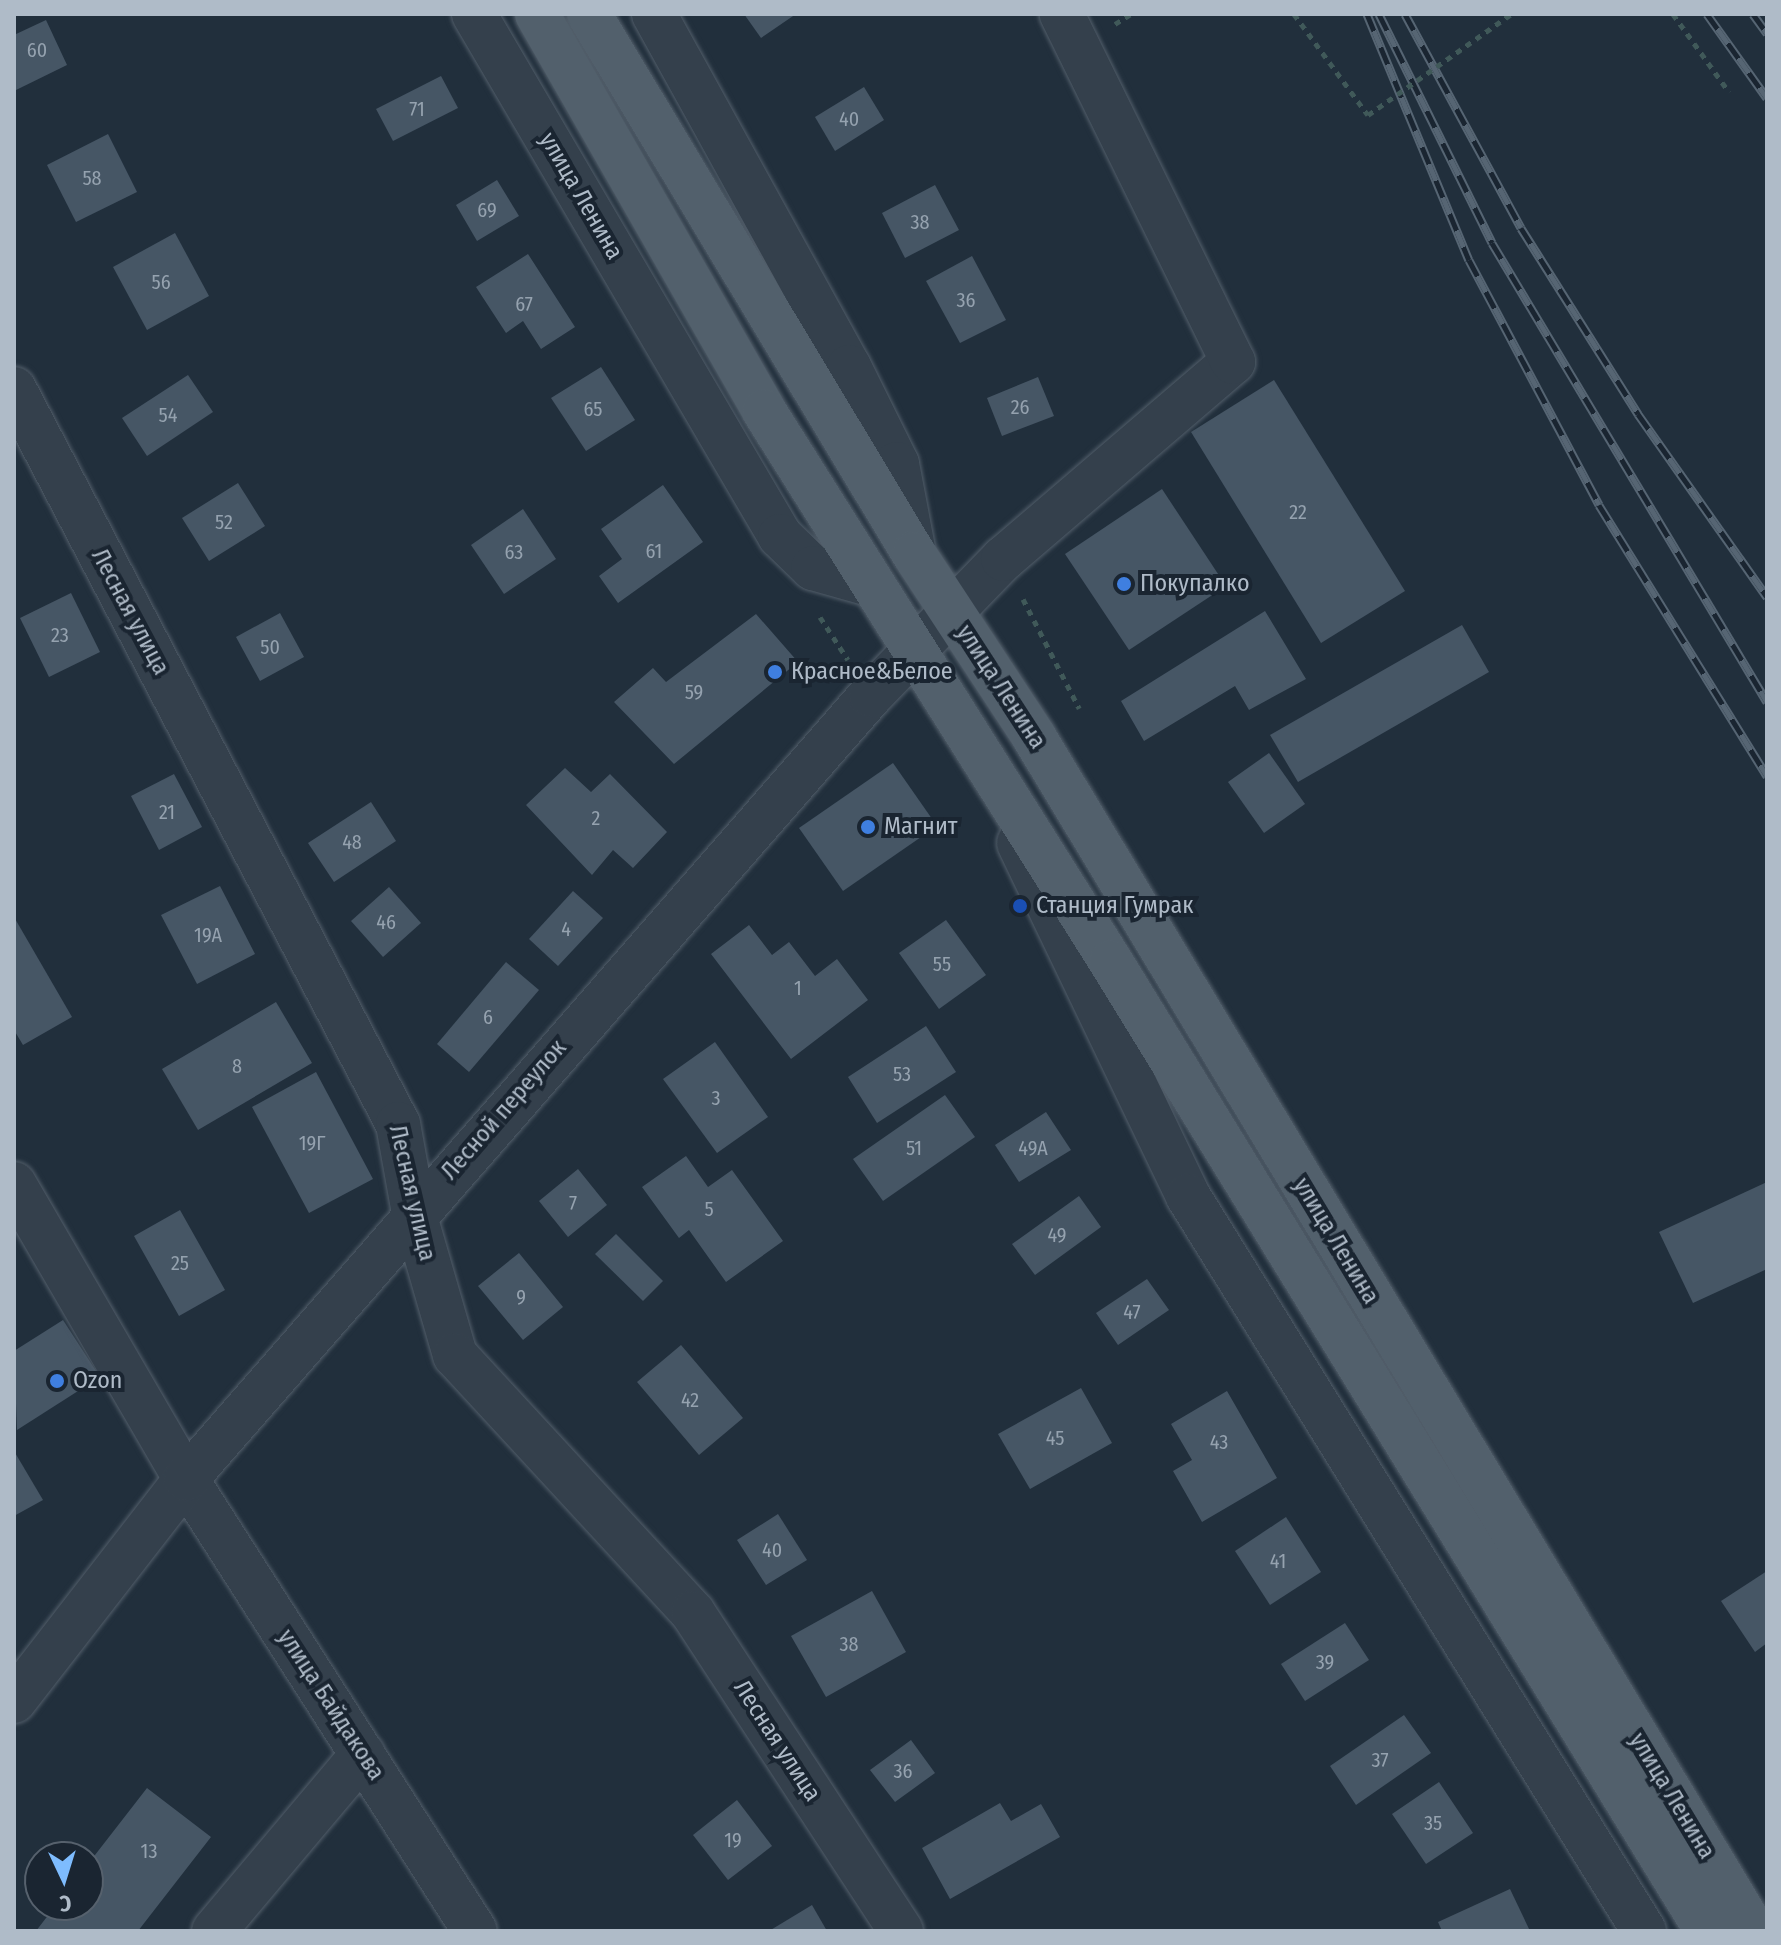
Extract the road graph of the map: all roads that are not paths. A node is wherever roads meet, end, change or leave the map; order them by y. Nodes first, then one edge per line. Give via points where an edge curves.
1 (474, 14) edge
2 (537, 14) edge
3 (589, 14) edge
4 (654, 14) edge
5 (1062, 14) edge
6 (14, 389) edge
7 (914, 554) junction
8 (870, 584) junction
9 (951, 609) junction
10 (914, 649) junction
11 (987, 767) junction
12 (14, 1184) edge
13 (414, 1213) junction
14 (186, 1479) junction
15 (14, 1701) edge
16 (363, 1754) junction
17 (214, 1931) edge
18 (475, 1931) edge
19 (901, 1931) edge
20 (1644, 1931) edge
21 (1707, 1931) edge
22 (1754, 1931) edge

1 - 8 street, улица Ленина via 780,536 813,568
2 - 8 main road, улица Ленина via 641,202
3 - 7 main road, улица Ленина
4 - 7 street, улица Ленина via 897,464
5 - 9 street, Лесной переулок via 1233,362
6 - 13 street, Лесная улица via 398,1124
7 - 9 main road, улица Ленина
8 - 10 main road, улица Ленина
9 - 10 street, Лесной переулок
9 - 22 main road, улица Ленина via 1034,737
10 - 11 main road, улица Ленина
10 - 13 street, Лесной переулок
11 - 20 street, улица Ленина via 1188,1196
11 - 21 main road, улица Ленина
12 - 14 street, улица Байдакова
13 - 14 street, Лесной переулок
13 - 19 street, Лесная улица via 455,1355 693,1613
14 - 15 street, Лесной переулок
14 - 16 street, улица Байдакова
16 - 17 street
16 - 18 street, улица Байдакова

